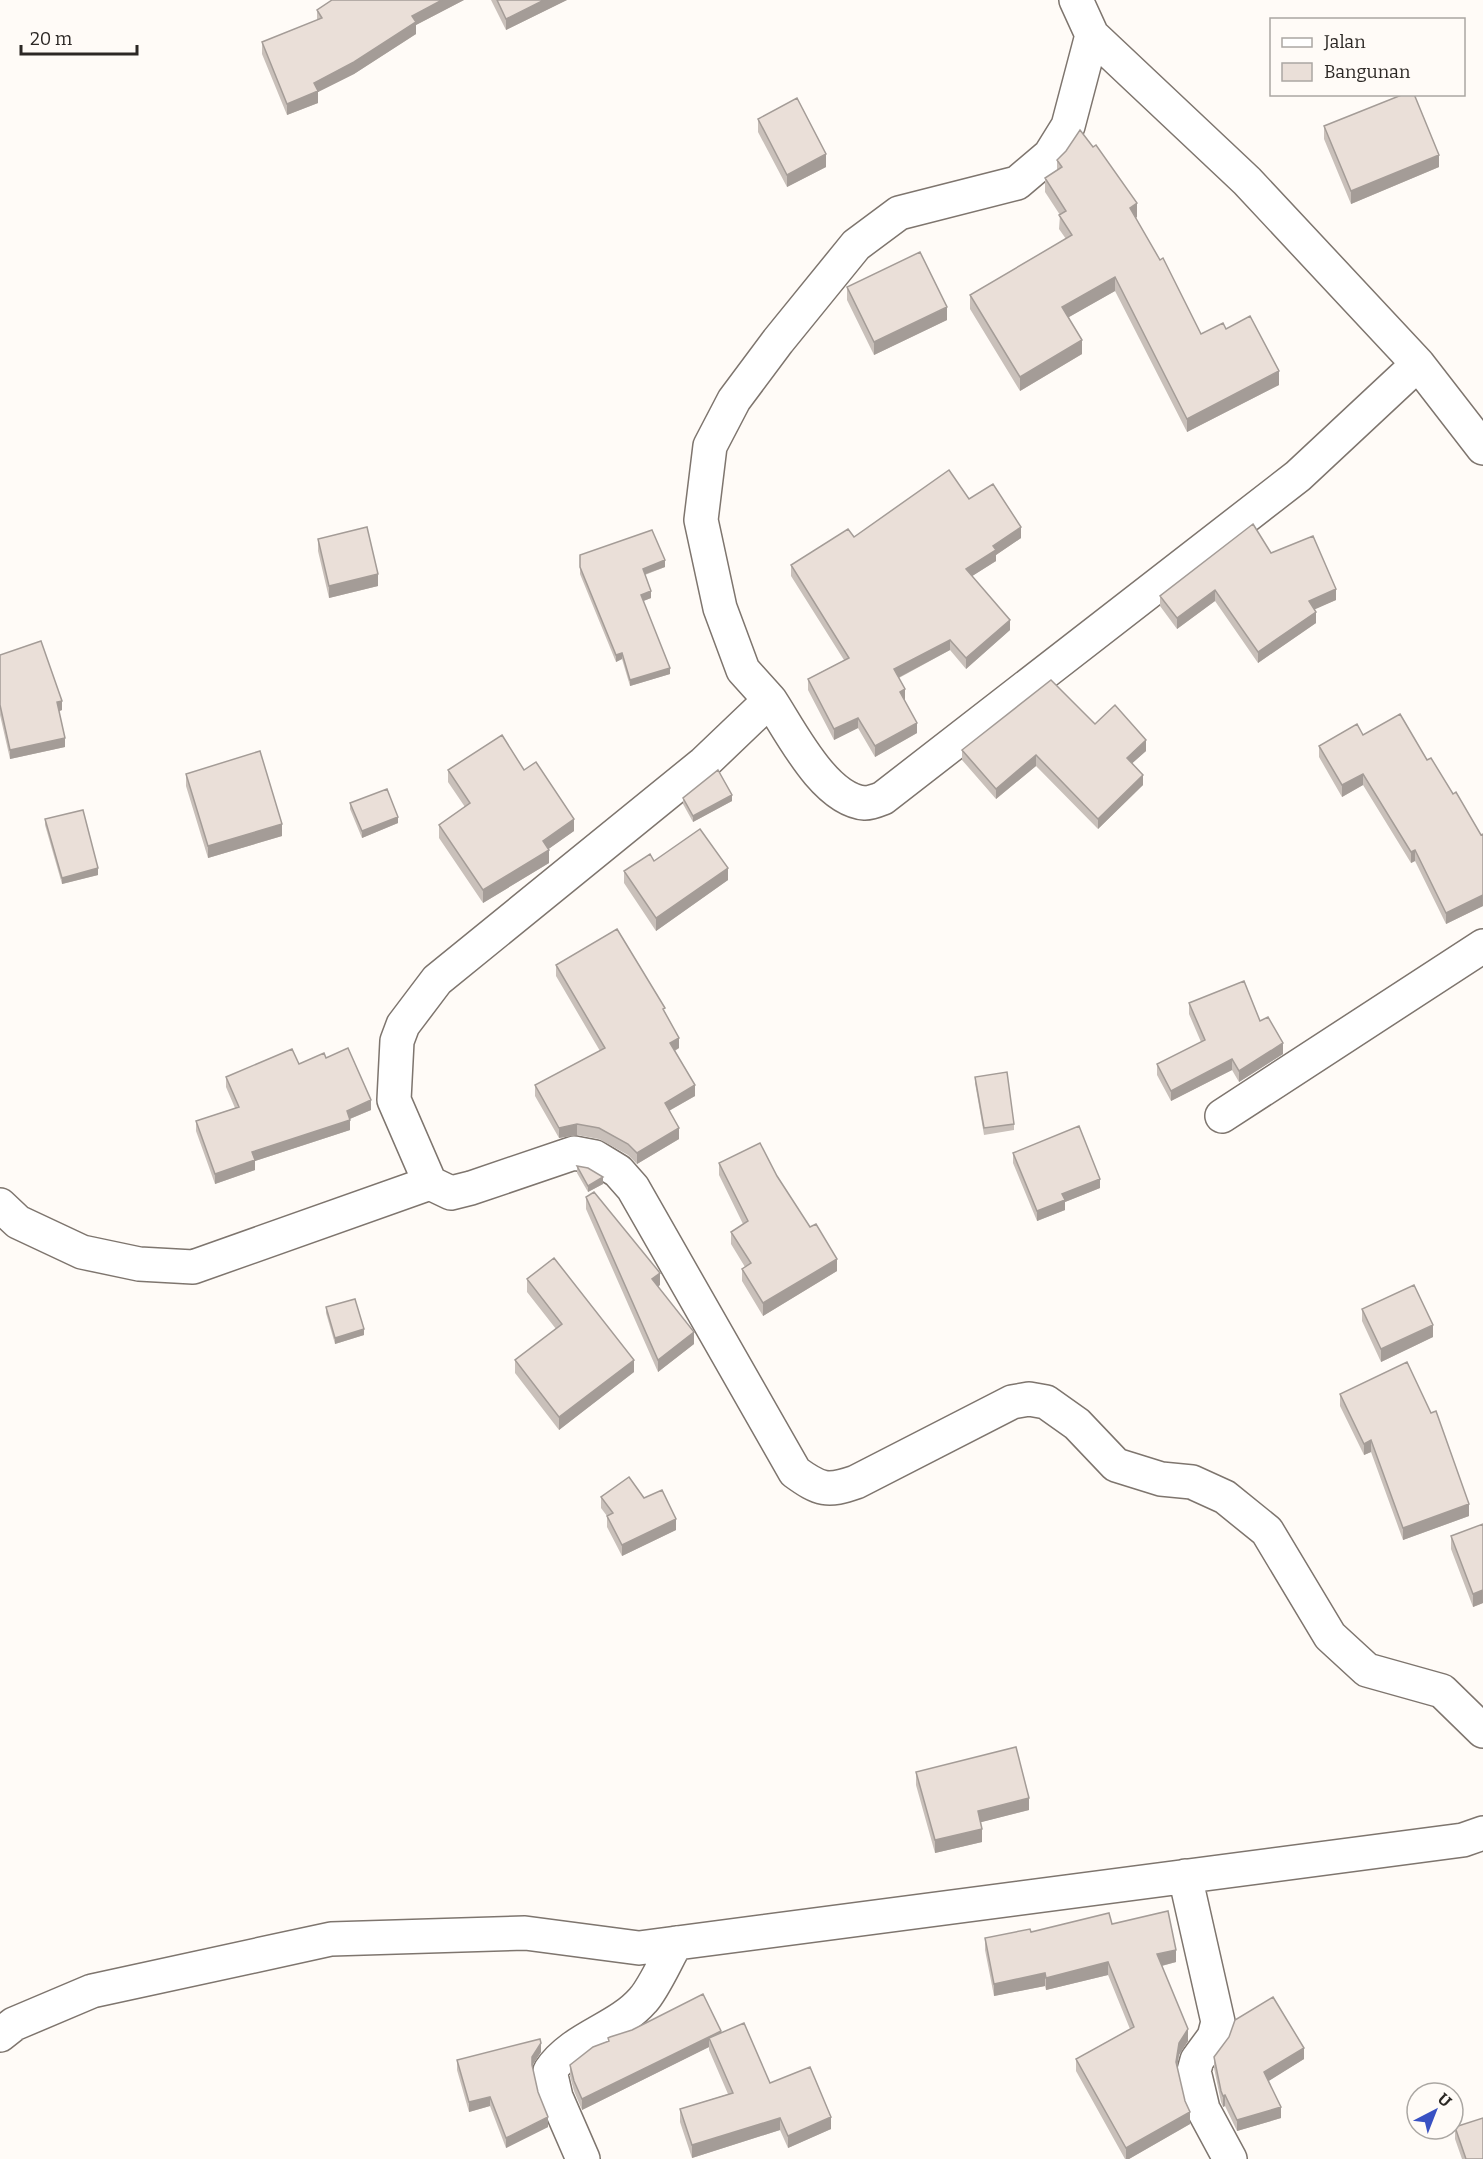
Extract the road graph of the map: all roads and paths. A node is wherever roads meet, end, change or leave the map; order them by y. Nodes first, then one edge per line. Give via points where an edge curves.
1 (1076, 0) edge
2 (1092, 35) junction
3 (1418, 364) junction
4 (1483, 448) edge
5 (770, 700) junction
6 (1483, 946) edge
7 (1222, 1116) dead end
8 (430, 1183) junction
9 (0, 1205) edge
10 (1483, 1731) edge
11 (1483, 1833) edge
12 (1185, 1876) junction
13 (676, 1942) junction
14 (0, 2035) edge
15 (583, 2159) edge
16 (1230, 2159) edge

1 - 2 street
2 - 3 street via 1246,181
2 - 5 street via 1068,126 1050,155 1017,183 899,213 856,245 734,400 710,446 701,520 720,608 743,670
3 - 4 street
3 - 5 street via 1298,476 883,798 866,803 841,794 818,773
5 - 8 street via 705,763 437,980 403,1024 397,1041 394,1100
6 - 7 street
8 - 9 street via 193,1267 139,1264 82,1252 18,1222
8 - 10 street via 451,1193 574,1153 595,1157 618,1171 633,1188 795,1473 814,1486 836,1489 856,1482 1012,1402 1046,1402 1077,1424 1116,1465 1161,1479 1192,1482 1225,1497 1267,1531 1330,1636 1367,1670 1442,1691
11 - 12 street via 1463,1840
12 - 13 street
12 - 16 street via 1218,2022 1214,2037 1194,2071 1203,2109
13 - 14 street via 639,1948 525,1932 331,1939 92,1990 14,2024
13 - 15 street via 644,2000 560,2057 550,2071 556,2097

